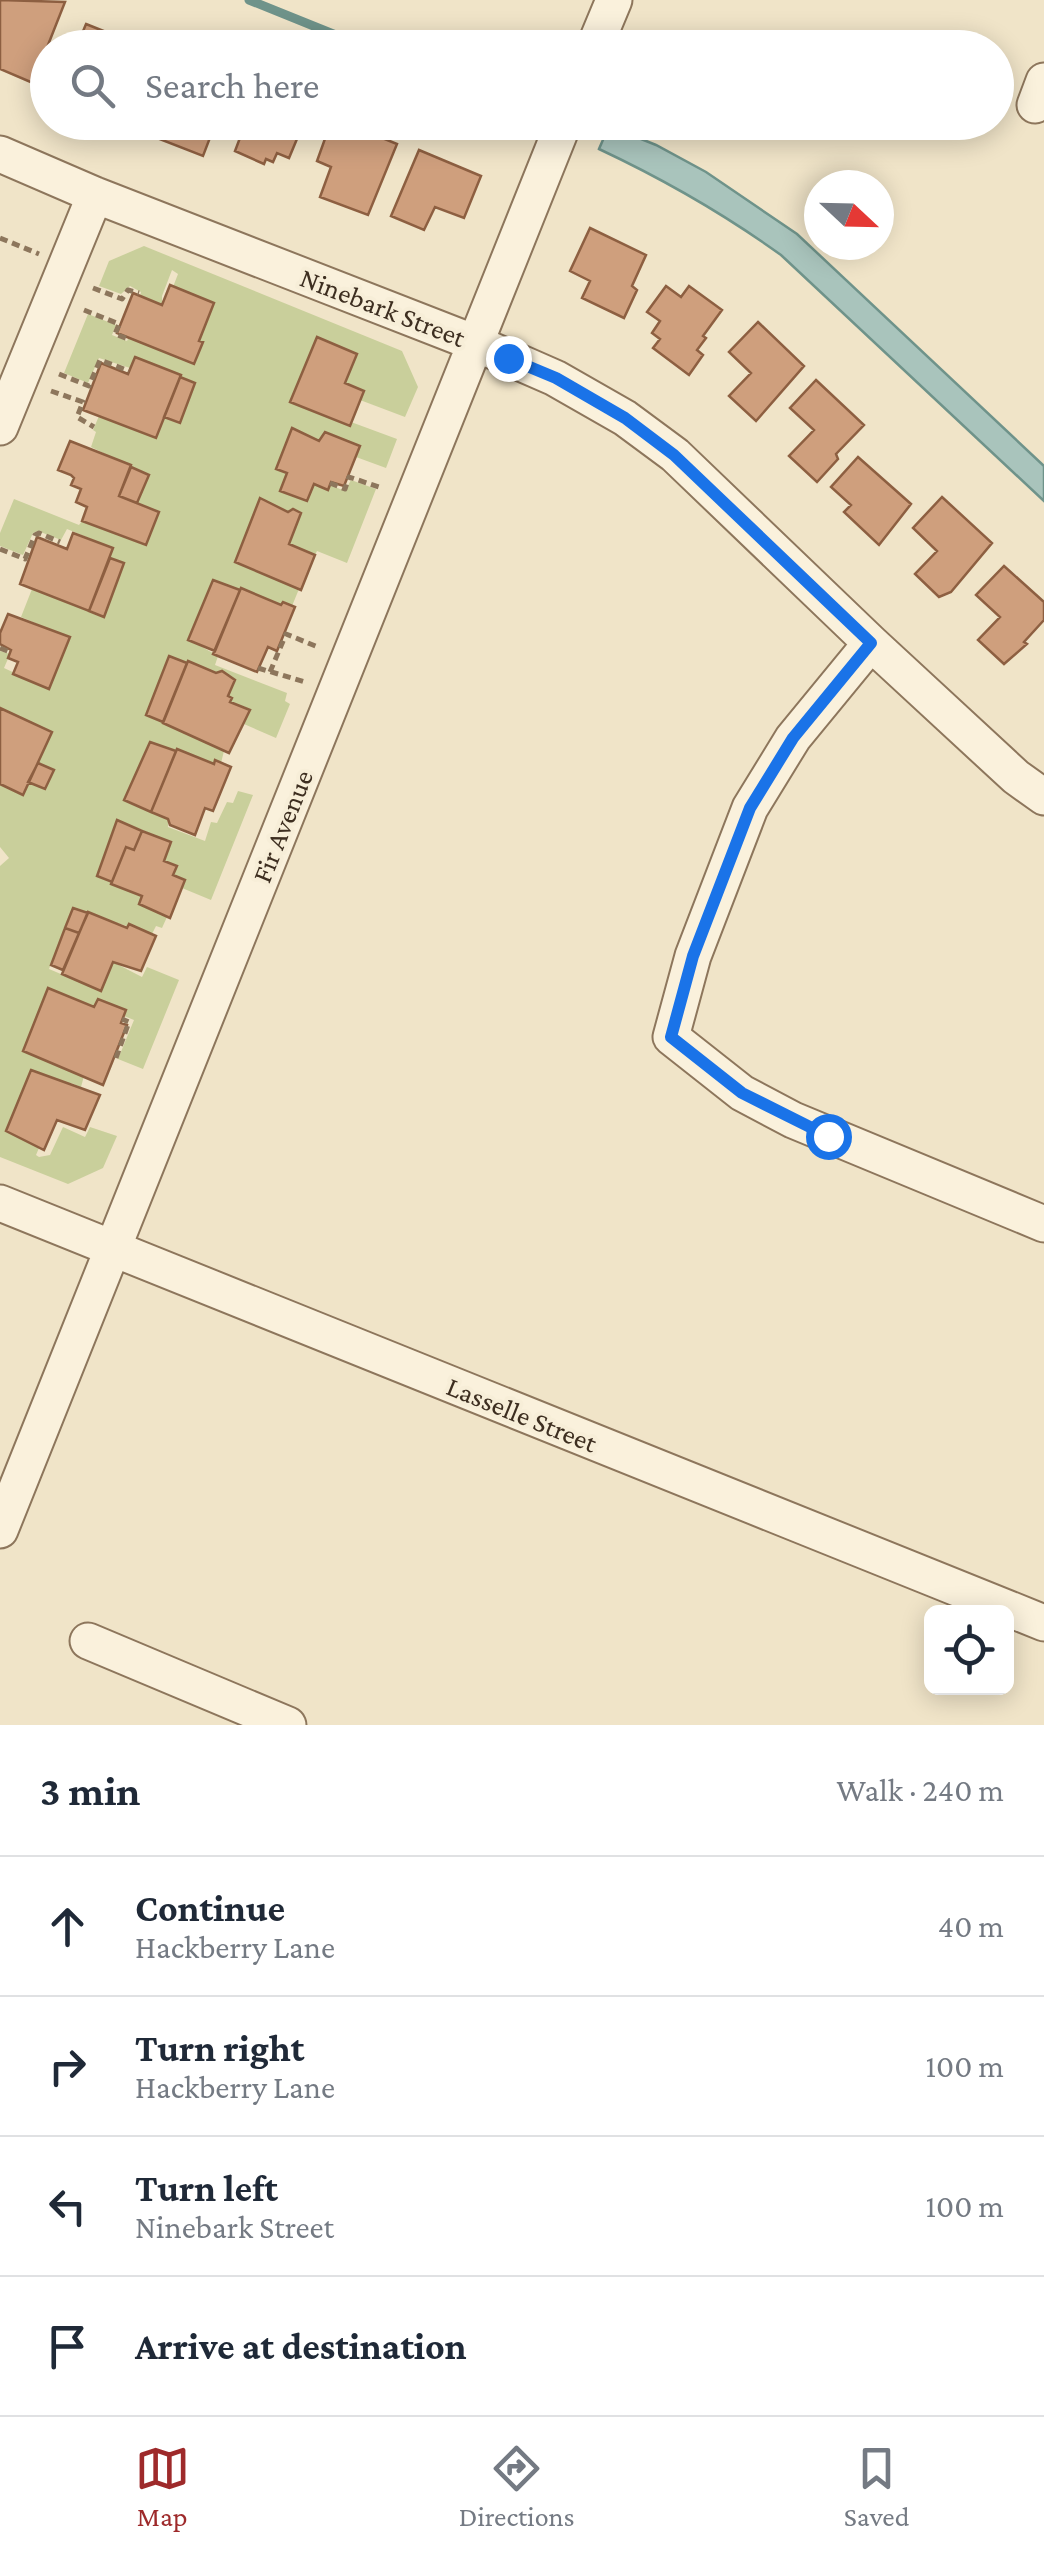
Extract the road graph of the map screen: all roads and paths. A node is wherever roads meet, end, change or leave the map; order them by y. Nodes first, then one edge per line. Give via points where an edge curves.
1 (614, 0) edge
2 (602, 30) edge
3 (557, 140) edge
4 (0, 154) edge
5 (95, 195) junction
6 (0, 238) edge
7 (30, 250) dead end
8 (93, 288) dead end
9 (139, 293) dead end
10 (84, 310) dead end
11 (128, 339) dead end
12 (475, 343) junction
13 (129, 370) dead end
14 (58, 374) dead end
15 (52, 391) dead end
16 (0, 427) edge
17 (94, 427) dead end
18 (330, 483) dead end
19 (382, 488) dead end
20 (60, 542) dead end
21 (0, 550) edge
22 (871, 643) junction
23 (318, 647) dead end
24 (0, 648) edge
25 (10, 652) dead end
26 (258, 668) dead end
27 (270, 672) junction
28 (304, 682) dead end
29 (1044, 797) edge
30 (122, 1019) dead end
31 (116, 1058) dead end
32 (0, 1203) edge
33 (1044, 1224) edge
34 (114, 1249) junction
35 (0, 1530) edge
36 (1044, 1623) edge
37 (88, 1640) dead end
38 (288, 1725) edge

1 - 2 street
3 - 12 street, Fir Avenue
4 - 5 street, Ninebark Street
5 - 12 street, Ninebark Street
5 - 16 street
6 - 7 path
8 - 9 path via 122,300 128,290
10 - 11 path via 119,324 115,334
12 - 22 street, Ninebark Street via 556,378 674,455
12 - 34 street, Fir Avenue
13 - 14 path via 100,360 89,386
15 - 17 path via 83,402 77,418
18 - 19 path via 345,489 349,477
20 - 21 path via 39,533 25,558
22 - 29 street, Ninebark Street
22 - 33 street via 793,738 750,808 693,956 671,1037 742,1093 794,1120
23 - 27 path via 286,634
24 - 25 path
26 - 27 path
27 - 28 path
30 - 31 path via 129,1022
32 - 34 street, Lasselle Street
34 - 35 street, Fir Avenue
34 - 36 street, Lasselle Street
37 - 38 street

